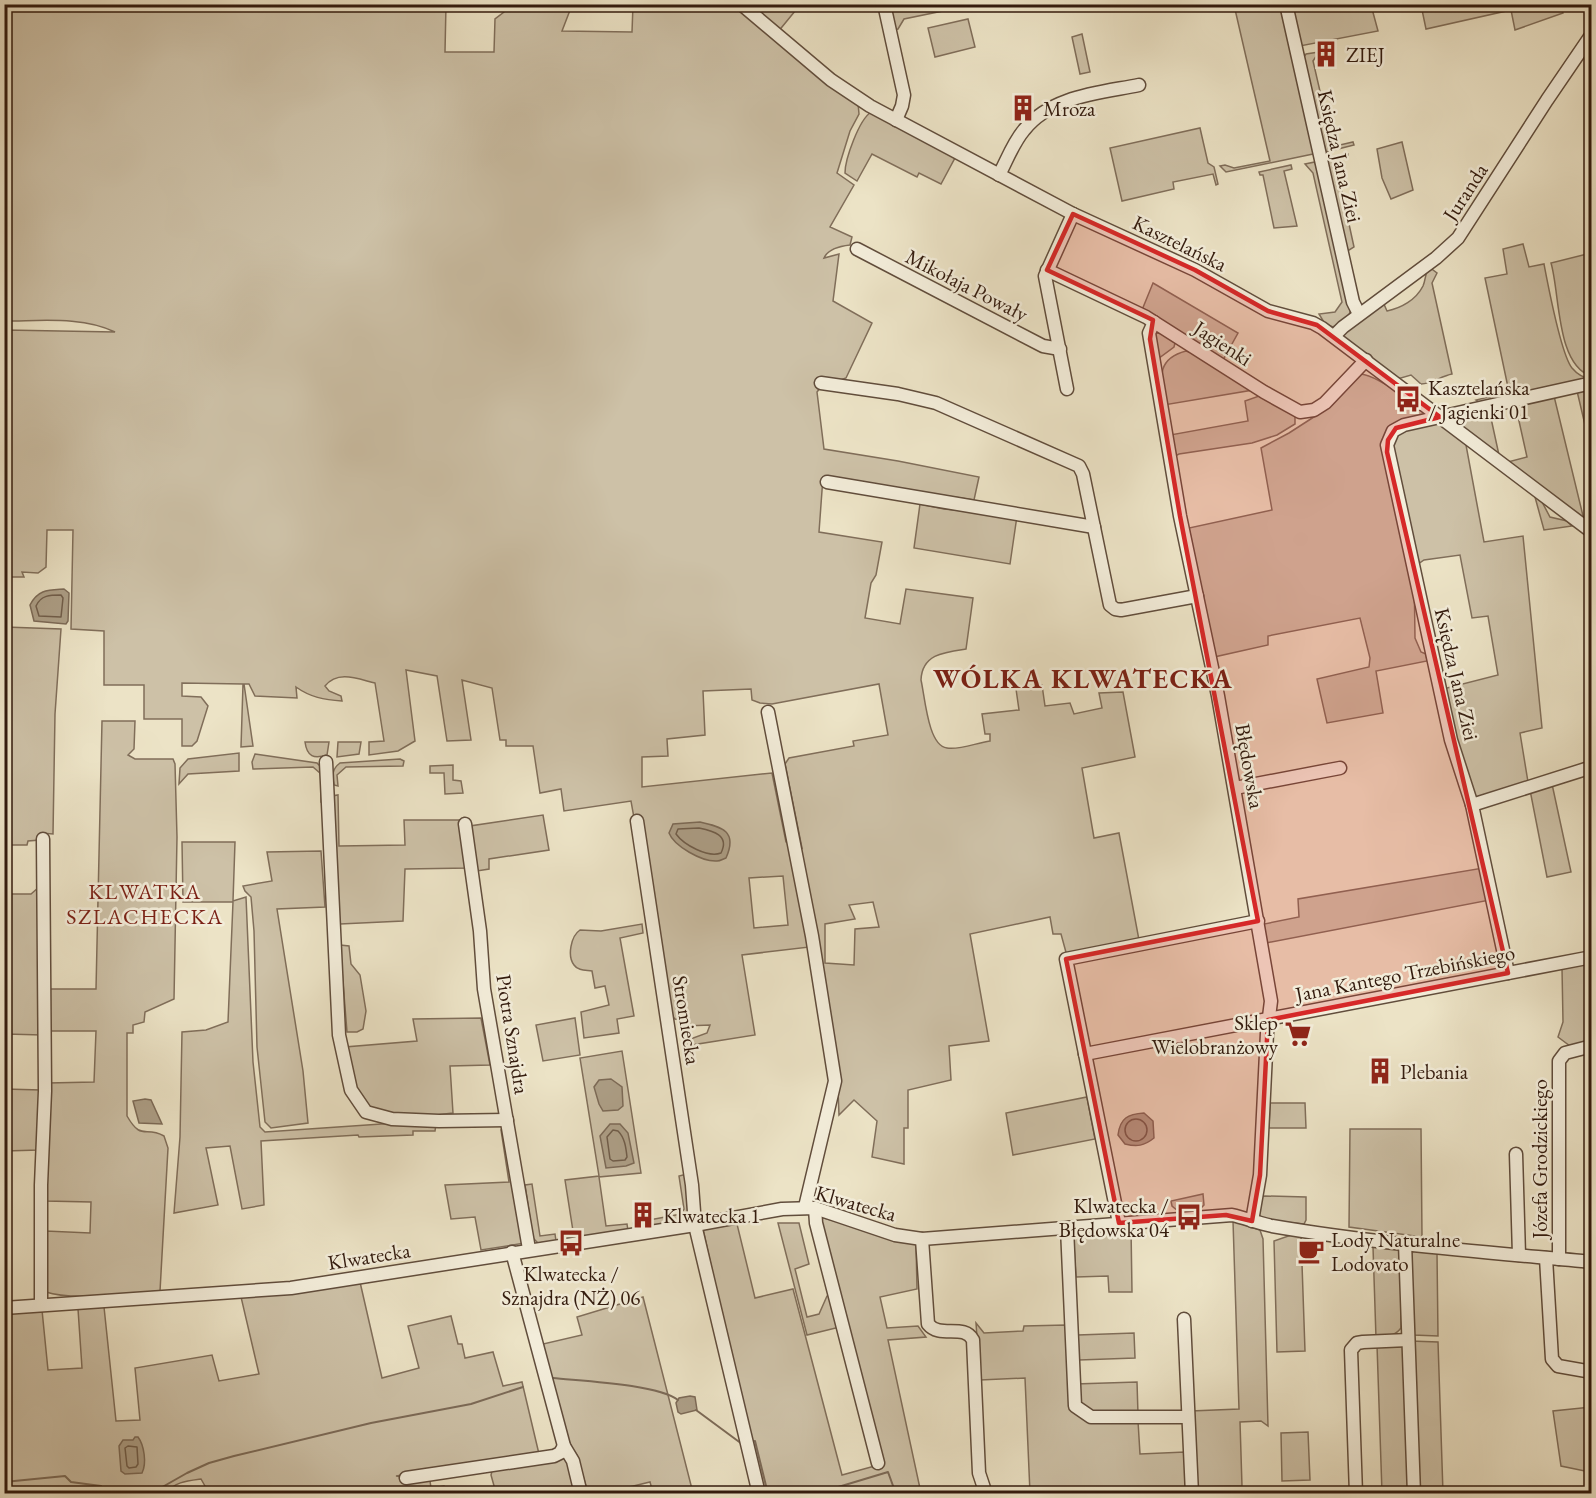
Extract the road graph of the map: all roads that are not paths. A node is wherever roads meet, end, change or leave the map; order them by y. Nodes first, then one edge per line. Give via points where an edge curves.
1 (741, 4) edge
2 (884, 4) edge
3 (1286, 4) edge
4 (1592, 34) edge
5 (1139, 84) dead end
6 (896, 120) junction
7 (999, 175) junction
8 (1073, 214) junction
9 (857, 249) dead end
10 (1047, 270) junction
11 (1359, 314) junction
12 (1154, 322) junction
13 (1334, 336) junction
14 (1060, 349) junction
15 (1366, 360) junction
16 (821, 383) dead end
17 (1592, 383) edge
18 (1067, 389) dead end
19 (1440, 417) junction
20 (828, 482) dead end
21 (1094, 527) junction
22 (1592, 532) edge
23 (1197, 596) junction
24 (768, 712) dead end
25 (326, 762) dead end
26 (1592, 767) edge
27 (1341, 768) dead end
28 (1235, 788) junction
29 (1472, 805) junction
30 (637, 821) dead end
31 (465, 824) dead end
32 (43, 839) dead end
33 (1258, 921) junction
34 (1592, 957) edge
35 (1508, 973) junction
36 (1269, 1019) junction
37 (1592, 1046) edge
38 (1085, 1054) junction
39 (507, 1120) junction
40 (1516, 1154) dead end
41 (810, 1207) junction
42 (1252, 1221) junction
43 (1119, 1223) junction
44 (695, 1225) junction
45 (1067, 1228) junction
46 (922, 1239) junction
47 (1405, 1243) junction
48 (529, 1250) junction
49 (512, 1252) junction
50 (1519, 1255) junction
51 (1552, 1258) junction
52 (1592, 1262) edge
53 (41, 1305) junction
54 (4, 1308) edge
55 (1184, 1319) dead end
56 (1408, 1340) junction
57 (1592, 1372) edge
58 (1188, 1417) junction
59 (564, 1446) junction
60 (878, 1463) dead end
61 (406, 1479) dead end
62 (581, 1494) edge
63 (759, 1494) edge
64 (986, 1494) edge
65 (1192, 1494) edge
66 (1356, 1494) edge
67 (1414, 1494) edge

1 - 6 street, Kasztelańska via 831,80
2 - 6 street via 904,95
3 - 11 street, Księdza Jana Ziei via 1353,302
4 - 11 street, Juranda via 1458,238
5 - 7 street via 1069,100 1044,111 1022,132
6 - 7 street, Kasztelańska
7 - 8 street, Kasztelańska
8 - 10 street
8 - 13 street, Kasztelańska via 1195,270 1268,311 1313,323
9 - 14 street, Mikołaja Powały via 1043,346
10 - 12 street, Jagienki
10 - 14 street
11 - 13 street, Juranda
12 - 15 street, Jagienki via 1300,412 1325,403
12 - 23 street, Błędowska via 1149,333
13 - 15 street, Kasztelańska
14 - 18 street
15 - 19 street, Kasztelańska
16 - 21 street via 936,403 1074,464 1082,470
17 - 19 street, Księdza Jana Ziei
19 - 22 street, Kasztelańska
19 - 29 street, Księdza Jana Ziei via 1396,428 1387,445 1451,740
20 - 21 street
21 - 23 street via 1108,599 1115,609
23 - 28 street, Błędowska
24 - 41 street via 812,936 835,1081
25 - 39 street via 339,1035 351,1090 366,1112 392,1119
26 - 29 street
27 - 28 street
28 - 33 street, Błędowska
29 - 35 street, Księdza Jana Ziei
30 - 44 street, Stromiecka
31 - 39 street, Piotra Sznajdra via 484,989
32 - 53 street via 45,1091
33 - 36 street, Błędowska via 1271,1001
33 - 38 street via 1066,959
34 - 35 street, Jana Kantego Trzebińskiego
35 - 36 street, Jana Kantego Trzebińskiego
36 - 38 street, Jana Kantego Trzebińskiego
36 - 42 street, Błędowska via 1260,1174
37 - 51 street, Józefa Grodzickiego via 1565,1053 1559,1061
38 - 43 street
39 - 48 street, Piotra Sznajdra
40 - 50 street
41 - 44 street, Klwatecka
41 - 46 street, Klwatecka via 895,1235
41 - 60 street
42 - 43 street, Klwatecka via 1226,1215
42 - 47 street, Klwatecka
43 - 45 street, Klwatecka
44 - 48 street, Klwatecka
44 - 63 street, Stromiecka
45 - 46 street, Klwatecka
45 - 58 street via 1075,1406 1091,1417
46 - 64 street via 928,1324 940,1332 965,1332 973,1340 979,1473
47 - 50 street, Klwatecka
47 - 56 street
48 - 49 street, Klwatecka
49 - 53 street, Klwatecka via 291,1288
49 - 59 street
50 - 51 street, Klwatecka
51 - 52 street, Klwatecka
51 - 57 street, Józefa Grodzickiego via 1552,1359 1558,1366
53 - 54 street, Klwatecka
55 - 58 street
56 - 66 street via 1363,1342 1351,1350
56 - 67 street
58 - 65 street
59 - 61 street via 554,1456
59 - 62 street via 573,1461

